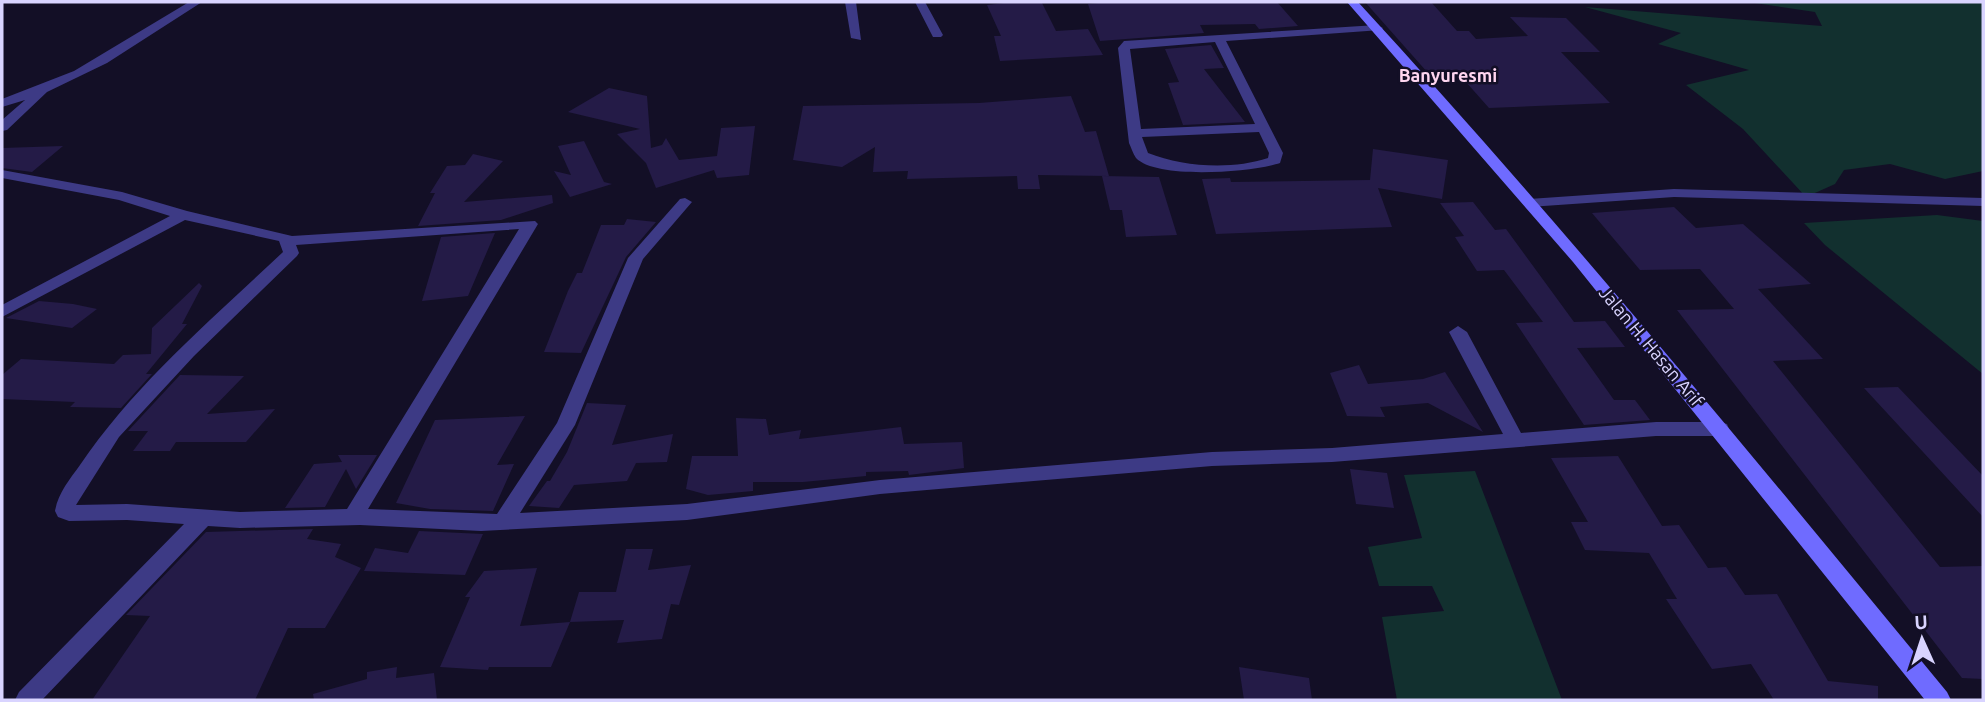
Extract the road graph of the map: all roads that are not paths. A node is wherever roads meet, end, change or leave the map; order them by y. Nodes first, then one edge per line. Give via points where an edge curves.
1 (196, 2) edge
2 (850, 2) edge
3 (920, 2) edge
4 (1352, 2) edge
5 (1377, 28) junction
6 (937, 35) dead end
7 (857, 38) dead end
8 (1219, 38) junction
9 (43, 90) junction
10 (2, 103) edge
11 (2, 127) edge
12 (1264, 128) junction
13 (1136, 133) junction
14 (2, 174) edge
15 (685, 202) dead end
16 (1983, 202) edge
17 (1529, 203) junction
18 (183, 215) junction
19 (288, 241) junction
20 (2, 312) edge
21 (1458, 332) dead end
22 (1720, 429) junction
23 (1515, 439) junction
24 (204, 517) junction
25 (353, 517) junction
26 (503, 522) junction
27 (27, 700) edge
28 (1939, 700) edge

1 - 9 street via 83,72
2 - 7 street
3 - 6 street
4 - 5 main road, Jalan H. Hasan Arif
5 - 8 street
5 - 17 main road, Jalan H. Hasan Arif
8 - 12 street
8 - 13 street via 1124,48
9 - 10 street
9 - 11 street
12 - 13 street
12 - 13 street via 1276,157 1273,162 1251,166 1149,160 1138,152
14 - 18 street via 122,196
15 - 26 street via 636,258 566,425
16 - 17 street via 1674,193
17 - 22 main road, Jalan H. Hasan Arif
18 - 19 street via 270,232
18 - 20 street
19 - 24 street via 291,253 112,432 66,500 65,511
19 - 25 street via 530,223
21 - 23 street
22 - 23 street
22 - 28 main road, Jalan H. Hasan Arif
23 - 26 street via 880,487 687,512
24 - 25 street
24 - 27 street
25 - 26 street

